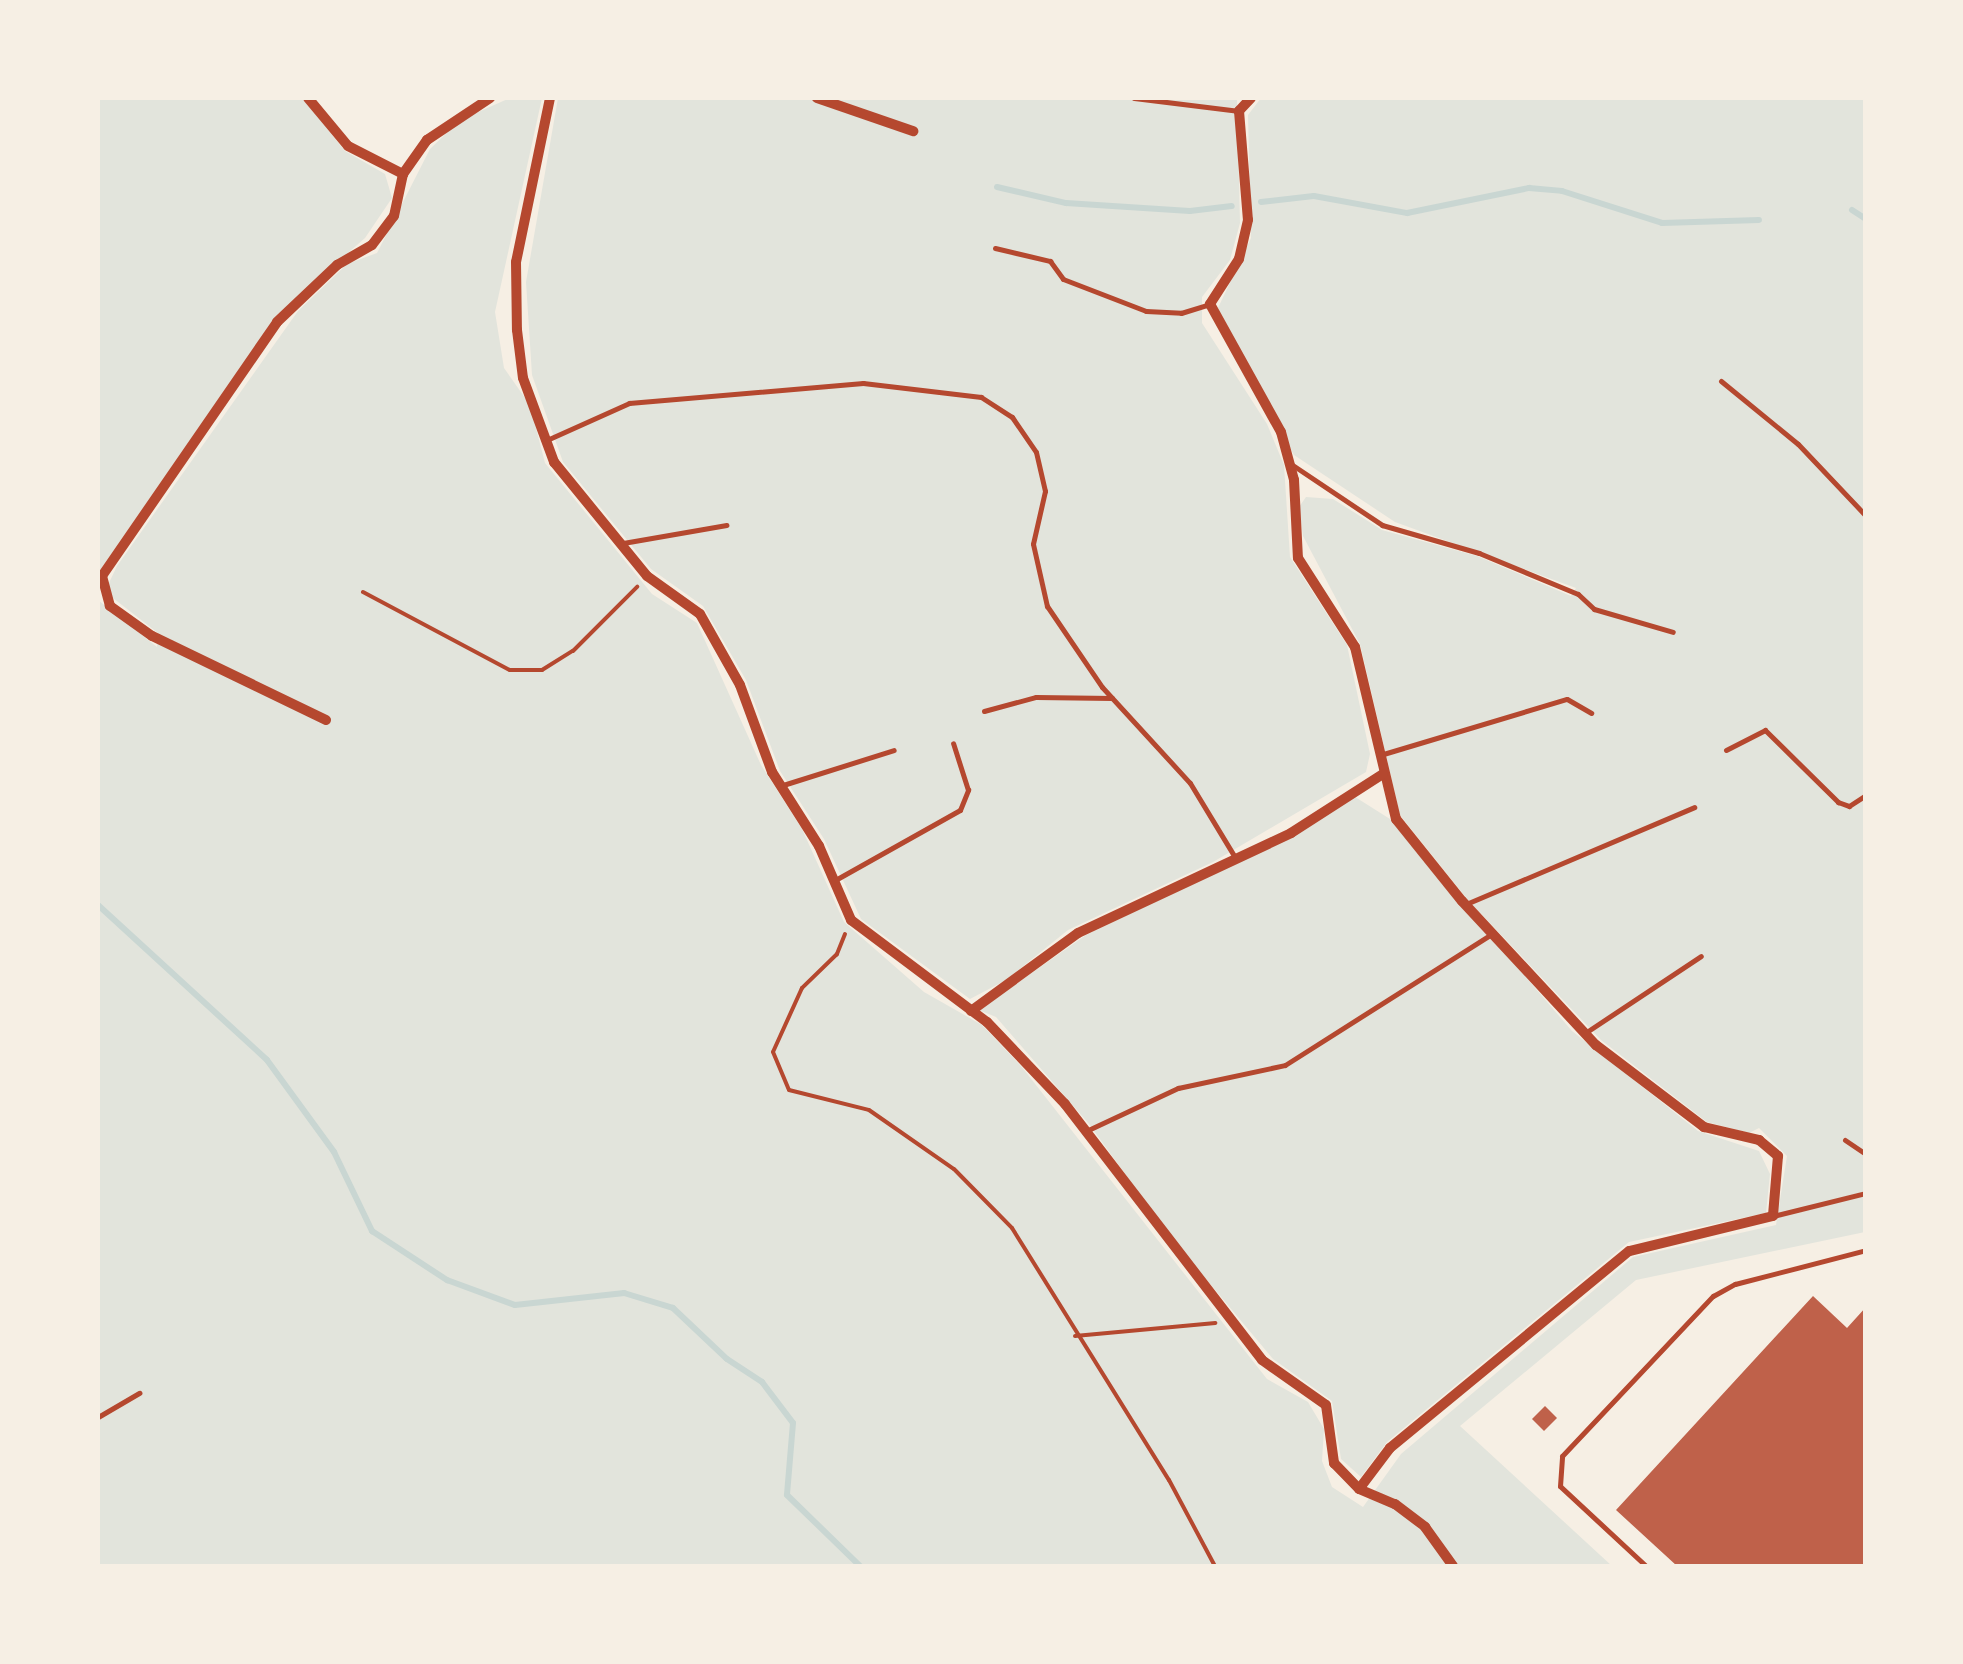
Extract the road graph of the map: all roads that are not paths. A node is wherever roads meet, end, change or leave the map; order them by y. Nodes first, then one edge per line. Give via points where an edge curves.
1 (308, 98) edge
2 (490, 98) edge
3 (550, 98) edge
4 (817, 98) edge
5 (1134, 98) edge
6 (1251, 98) edge
7 (1238, 111) junction
8 (913, 131) dead end
9 (403, 174) junction
10 (995, 248) dead end
11 (1210, 304) junction
12 (1722, 381) dead end
13 (549, 438) junction
14 (1290, 463) junction
15 (1866, 516) edge
16 (726, 525) dead end
17 (620, 544) junction
18 (1673, 632) dead end
19 (1112, 698) junction
20 (984, 711) dead end
21 (1591, 713) dead end
22 (326, 720) dead end
23 (952, 743) dead end
24 (894, 750) dead end
25 (1726, 750) dead end
26 (1377, 756) junction
27 (1383, 774) junction
28 (780, 786) junction
29 (1866, 795) edge
30 (1694, 807) dead end
31 (1236, 859) junction
32 (834, 880) junction
33 (1466, 904) junction
34 (1492, 933) junction
35 (1700, 956) dead end
36 (971, 1011) junction
37 (1586, 1033) junction
38 (1084, 1132) junction
39 (1845, 1140) dead end
40 (1866, 1154) edge
41 (1866, 1193) edge
42 (1773, 1216) junction
43 (1866, 1250) edge
44 (138, 1393) dead end
45 (98, 1417) edge
46 (1360, 1489) junction
47 (1452, 1566) edge
48 (1646, 1566) edge

1 - 9 street via 348,146
2 - 9 street via 440,128
3 - 13 street via 516,262 523,378
4 - 8 street
5 - 7 lane
6 - 7 street
7 - 11 street via 1248,220 1238,258
9 - 22 street via 394,216 372,245 337,265 276,322 102,576 110,606 152,636
10 - 11 lane via 1050,261 1063,279 1146,311
11 - 14 street via 1281,432
12 - 15 lane via 1798,444
13 - 17 street via 554,462
13 - 19 lane via 629,403 863,383 981,397 1012,417 1036,452 1044,491 1034,544 1047,606
14 - 18 lane via 1382,525 1479,553 1578,594 1594,609
14 - 26 street via 1298,558 1356,646
16 - 17 lane
17 - 28 street via 647,576 700,614 740,684
19 - 20 lane via 1036,697
19 - 31 lane via 1190,782
21 - 26 lane via 1566,699
23 - 32 lane via 968,790 960,810
24 - 28 lane
25 - 29 lane via 1765,730 1838,802 1849,806
26 - 27 street
27 - 31 street
27 - 33 street via 1396,818
28 - 32 street
30 - 33 lane
31 - 36 street via 1078,933
32 - 36 street via 851,920
33 - 34 street
34 - 37 street
34 - 38 lane via 1285,1064 1178,1088
35 - 37 lane
36 - 38 street via 1065,1104
37 - 42 street via 1704,1127 1759,1140 1778,1156
38 - 46 street via 1262,1360 1326,1405 1334,1463
39 - 40 lane
41 - 42 lane
42 - 46 street via 1629,1251 1390,1448
43 - 48 lane via 1735,1284 1713,1296 1562,1456 1560,1486
44 - 45 lane
46 - 47 street via 1425,1527

